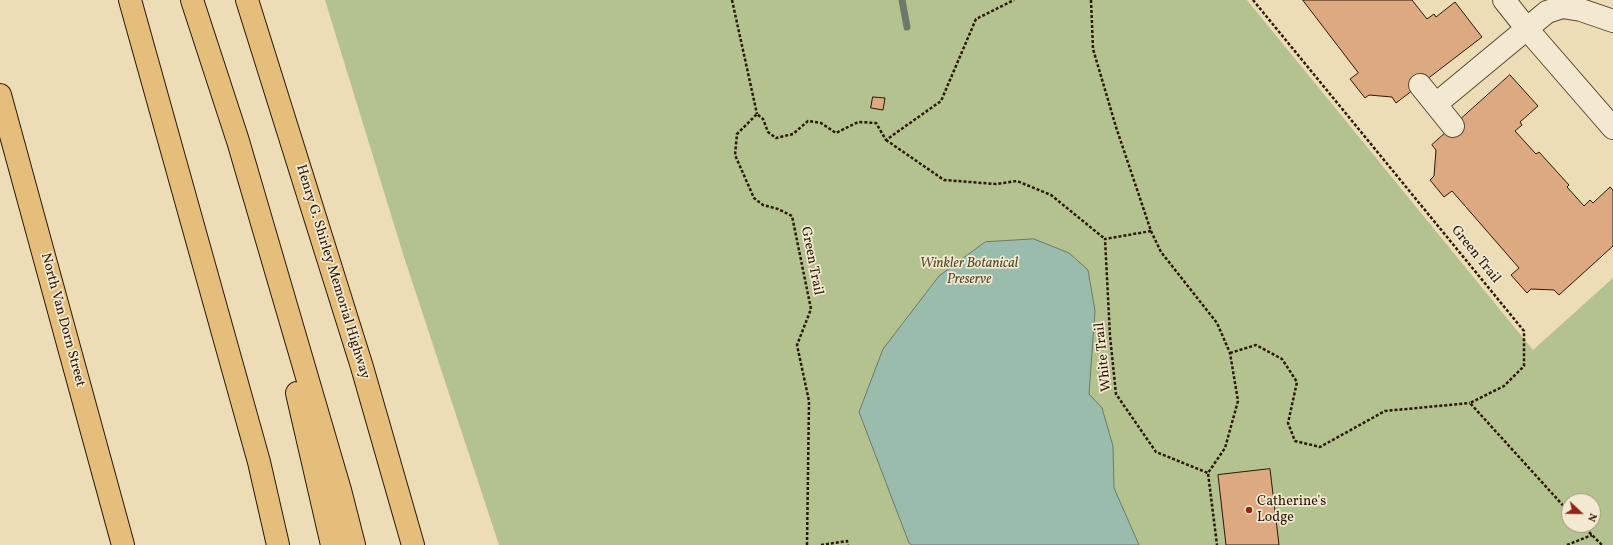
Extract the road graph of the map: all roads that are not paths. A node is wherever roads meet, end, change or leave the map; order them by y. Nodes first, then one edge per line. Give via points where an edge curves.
1 (130, 0) edge
2 (192, 0) edge
3 (246, 0) edge
4 (1504, 0) edge
5 (1613, 21) edge
6 (1527, 29) junction
7 (1420, 85) dead end
8 (0, 95) edge
9 (1436, 104) junction
10 (1453, 126) dead end
11 (1613, 128) edge
12 (238, 141) junction
13 (123, 545) edge
14 (278, 545) edge
15 (332, 545) edge
16 (354, 545) edge
17 (413, 545) edge

1 - 14 main road via 259,462
2 - 12 main road
3 - 17 main road, Henry G. Shirley Memorial Highway via 362,367
4 - 6 street
5 - 6 street via 1581,10 1562,7 1547,12
6 - 9 street
6 - 11 street
7 - 9 street
8 - 13 main road, North Van Dorn Street
9 - 10 street
12 - 15 main road
12 - 16 main road

